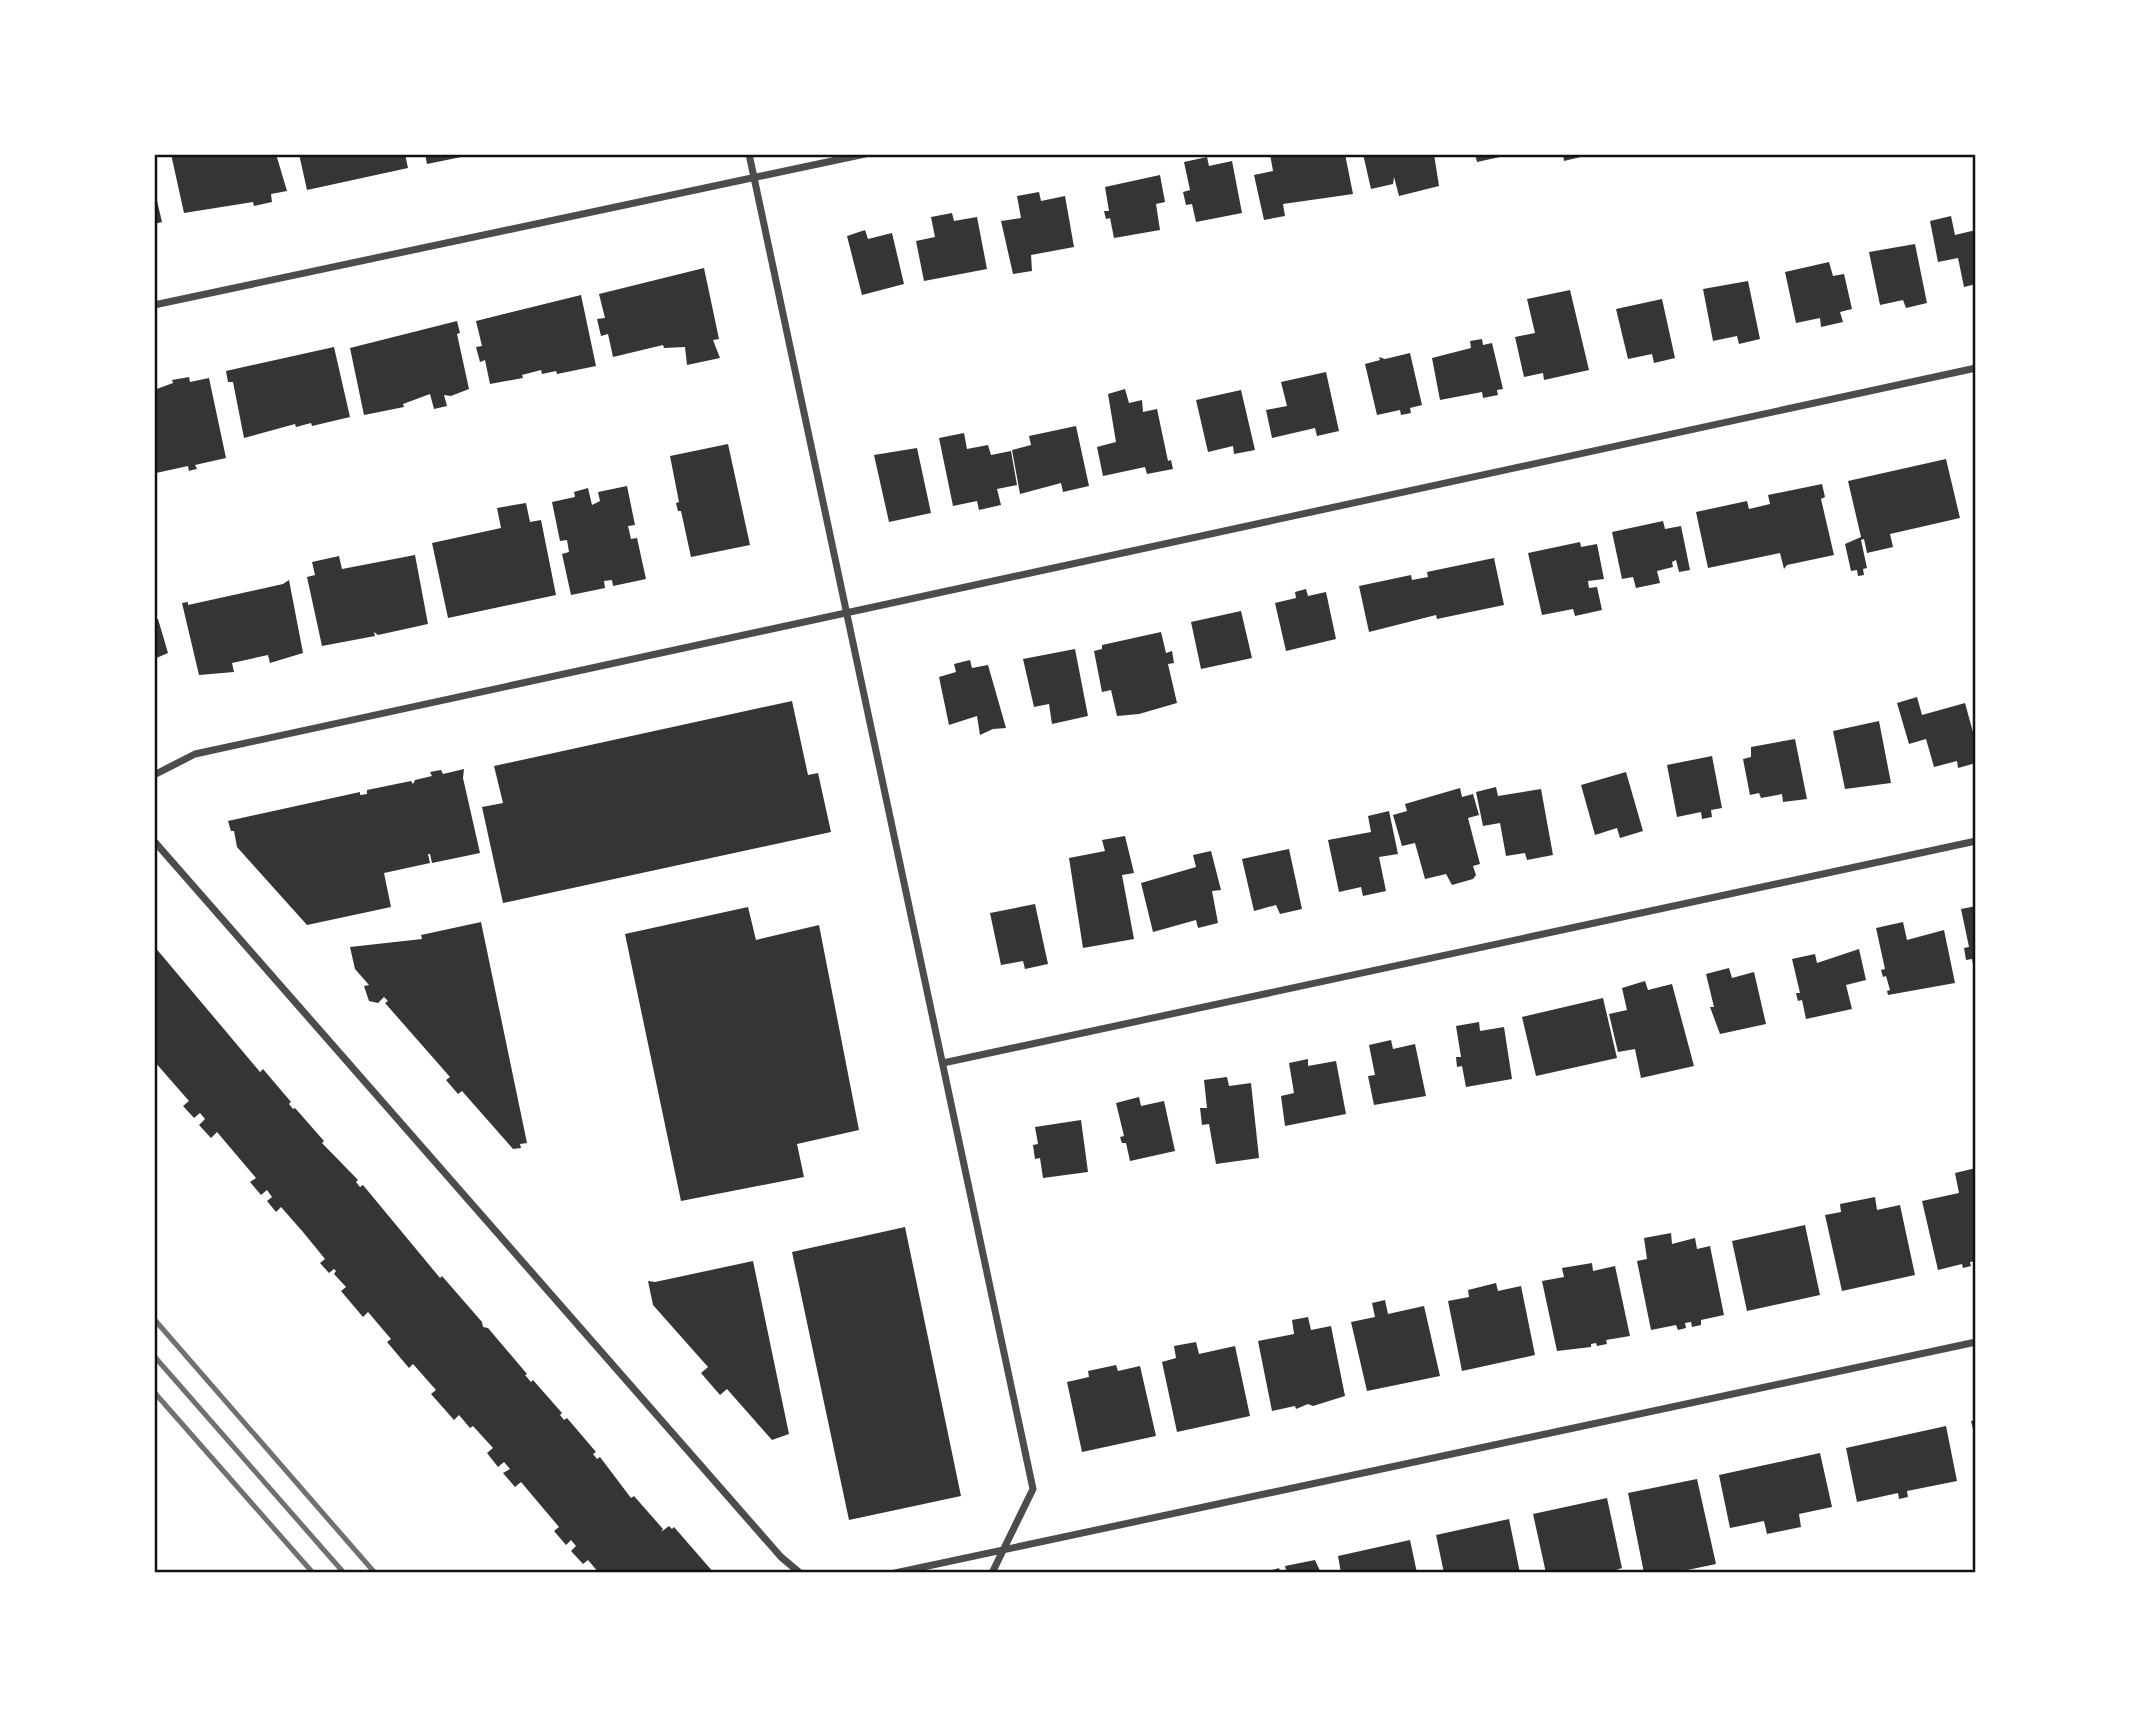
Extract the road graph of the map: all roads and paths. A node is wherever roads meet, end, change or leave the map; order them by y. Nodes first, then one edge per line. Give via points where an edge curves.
1 (749, 154) edge
2 (865, 154) edge
3 (754, 178) junction
4 (154, 305) edge
5 (1976, 368) edge
6 (848, 614) junction
7 (154, 775) edge
8 (154, 841) edge
9 (1976, 841) edge
10 (943, 1063) junction
11 (1976, 1342) edge
12 (1002, 1550) junction
13 (800, 1573) edge
14 (895, 1573) edge
15 (992, 1573) edge

1 - 3 street
2 - 3 street
3 - 4 street
3 - 6 street
5 - 6 street
6 - 7 street via 195,754
6 - 10 street
8 - 13 street via 781,1557
9 - 10 street
10 - 12 street via 1033,1489
11 - 12 street
12 - 14 street
12 - 15 street

